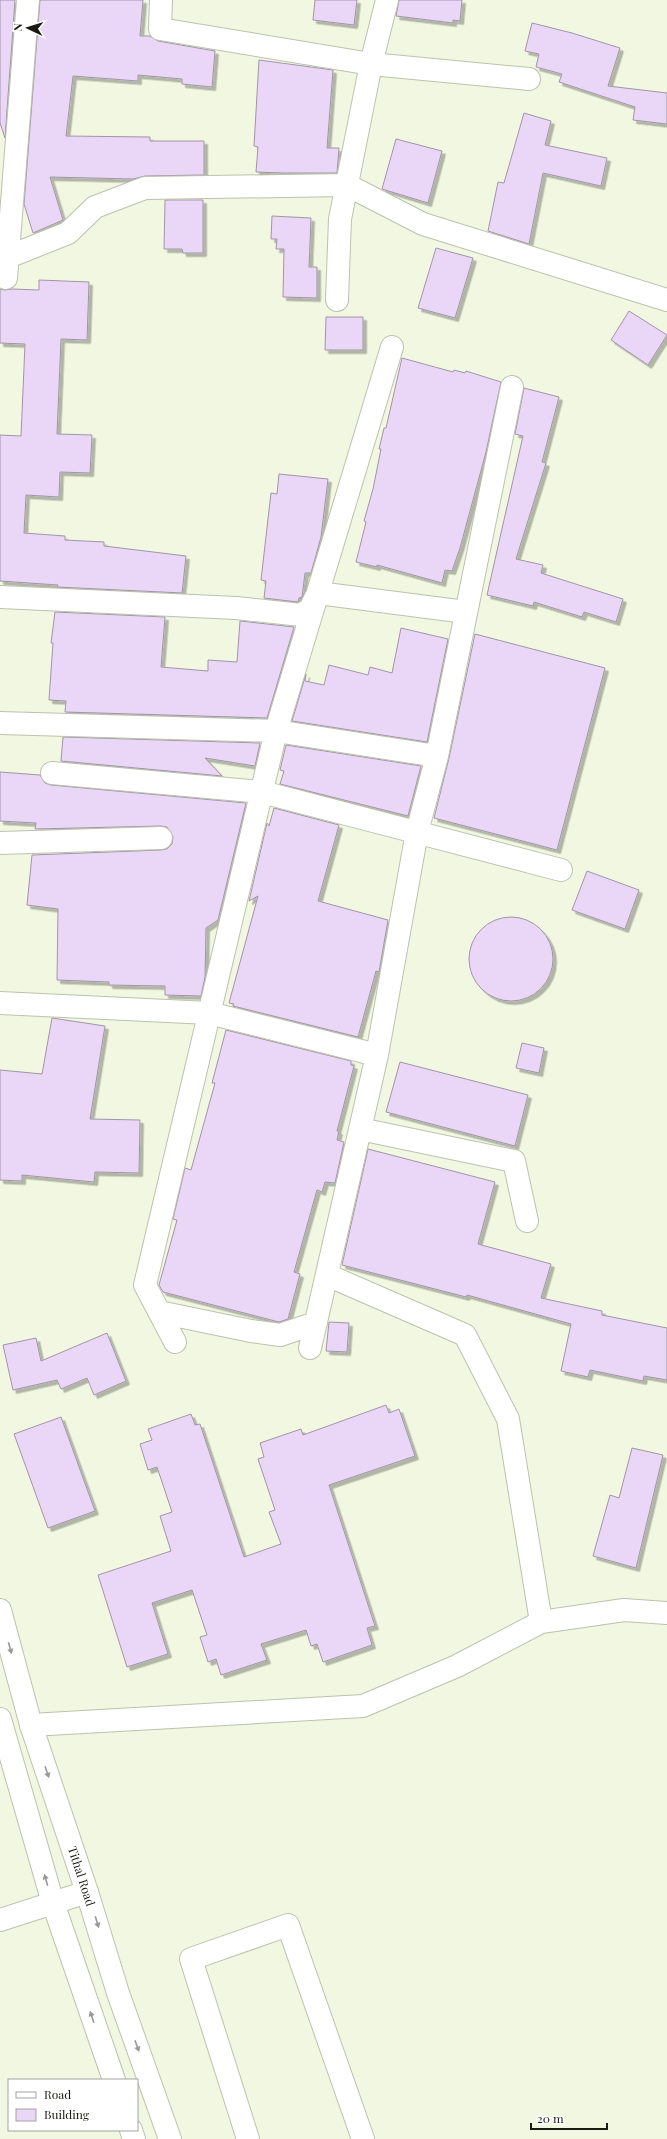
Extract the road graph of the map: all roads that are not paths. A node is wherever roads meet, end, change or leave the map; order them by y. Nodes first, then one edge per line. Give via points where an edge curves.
1 (28, 0) edge
2 (161, 0) edge
3 (387, 0) edge
4 (372, 64) junction
5 (528, 79) dead end
6 (347, 185) junction
7 (5, 264) edge
8 (337, 300) dead end
9 (667, 300) edge
10 (392, 347) dead end
11 (512, 387) dead end
12 (318, 593) junction
13 (0, 597) edge
14 (466, 612) junction
15 (0, 723) edge
16 (276, 730) junction
17 (437, 756) junction
18 (52, 773) dead end
19 (262, 792) junction
20 (417, 832) junction
21 (161, 838) dead end
22 (0, 843) edge
23 (561, 870) dead end
24 (0, 1003) edge
25 (209, 1013) junction
26 (377, 1055) junction
27 (360, 1129) junction
28 (527, 1221) dead end
29 (327, 1275) junction
30 (159, 1312) junction
31 (316, 1323) junction
32 (175, 1342) dead end
33 (310, 1348) dead end
34 (0, 1610) edge
35 (667, 1614) edge
36 (541, 1622) junction
37 (0, 1719) edge
38 (31, 1725) junction
39 (87, 1892) junction
40 (53, 1903) junction
41 (0, 1920) edge
42 (114, 2079) edge
43 (170, 2139) edge
44 (248, 2139) edge
45 (363, 2139) edge

1 - 7 street
2 - 4 street via 160,29
3 - 4 street
4 - 5 street
4 - 6 street
6 - 7 street via 145,188 95,207 68,233
6 - 8 street via 340,219
6 - 9 street via 423,224
10 - 12 street
11 - 14 street
12 - 13 street via 310,609 302,615 236,608
12 - 14 street
12 - 16 street
14 - 17 street
15 - 16 street
16 - 17 street
16 - 19 street
17 - 20 street
18 - 19 street
19 - 20 street
19 - 25 street
20 - 23 street
20 - 26 street
21 - 22 street
24 - 25 street
25 - 26 street
25 - 30 street via 145,1285
26 - 27 street
27 - 28 street via 514,1161
27 - 29 street
29 - 31 street
29 - 36 street via 465,1335 508,1419
30 - 31 street via 280,1335
30 - 32 street
31 - 33 street
34 -> 38 street, Tithal Road
35 - 36 street via 624,1610
36 - 38 street via 457,1666 363,1706
40 -> 37 street
38 -> 39 street, Tithal Road
39 - 40 street
39 -> 43 street, Tithal Road via 118,1993
40 - 41 street
42 -> 40 street
44 - 45 street via 191,1959 288,1925

